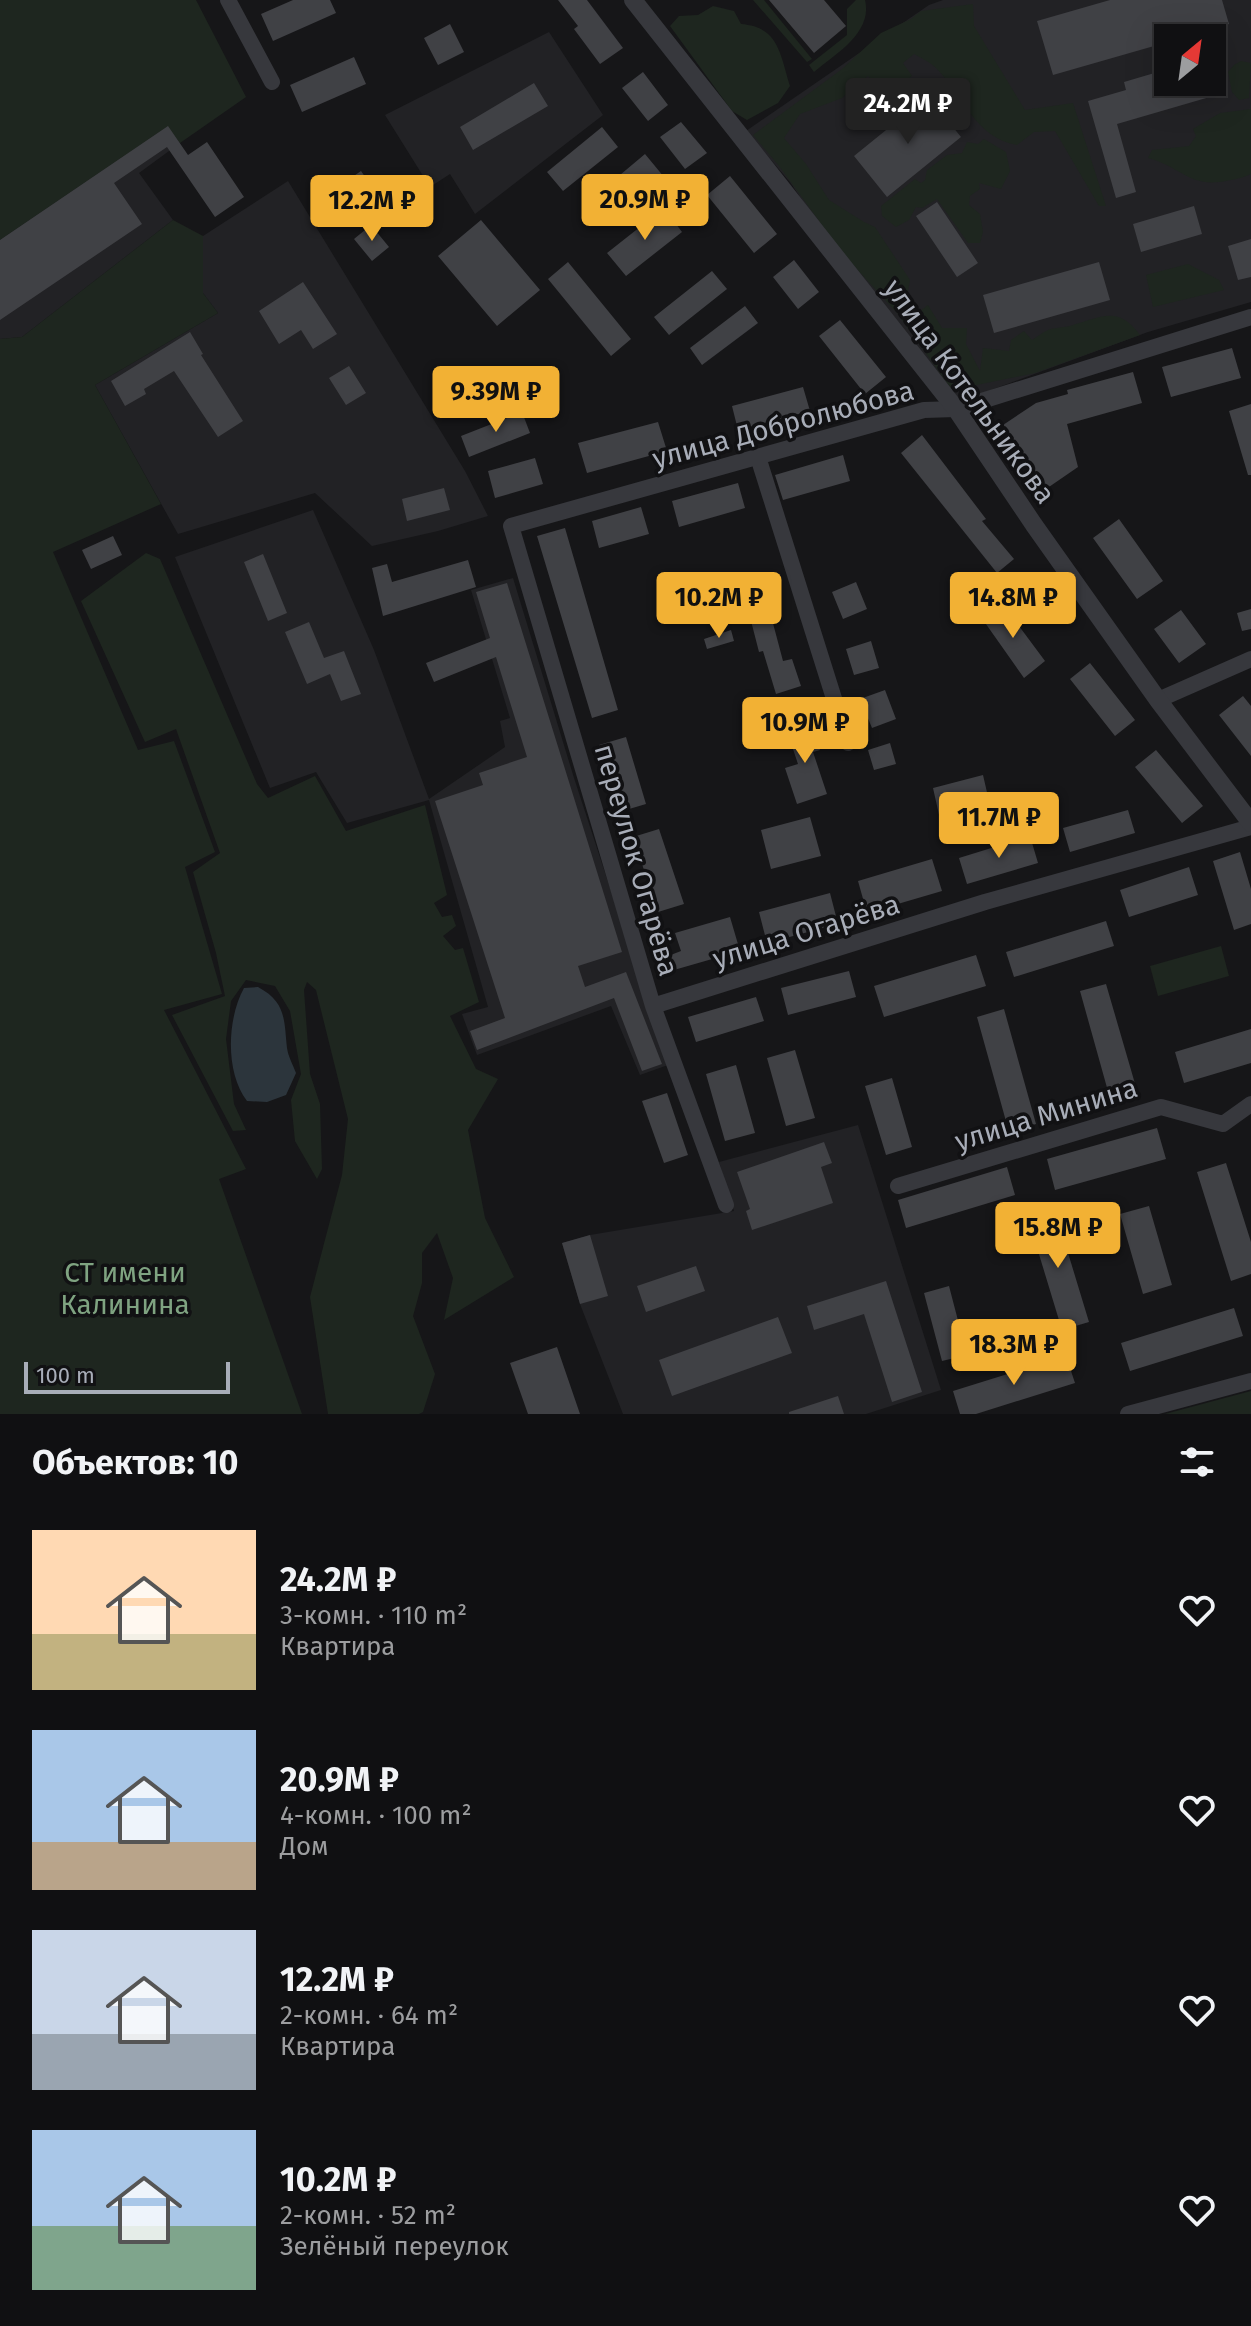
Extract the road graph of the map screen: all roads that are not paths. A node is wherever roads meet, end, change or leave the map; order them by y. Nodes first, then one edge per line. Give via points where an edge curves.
1 (228, 0) edge
2 (633, 0) edge
3 (272, 82) dead end
4 (1251, 317) edge
5 (956, 409) junction
6 (758, 457) junction
7 (511, 526) joint
8 (1251, 659) edge
9 (1158, 700) junction
10 (848, 743) dead end
11 (1251, 825) edge
12 (653, 1006) junction
13 (1251, 1104) edge
14 (898, 1186) dead end
15 (726, 1205) dead end
16 (1251, 1381) edge
17 (1128, 1414) edge

1 - 3 street
2 - 5 street, улица Котельникова
4 - 5 street, улица Добролюбова
5 - 6 street, улица Добролюбова via 924,410
5 - 9 street, улица Котельникова
6 - 7 street, улица Добролюбова
6 - 10 street
7 - 12 street, переулок Огарёва
8 - 9 street
9 - 11 street, улица Котельникова
11 - 12 street, улица Огарёва
12 - 15 street, переулок Огарёва
13 - 14 street, улица Минина via 1223,1124 1161,1107
16 - 17 street

